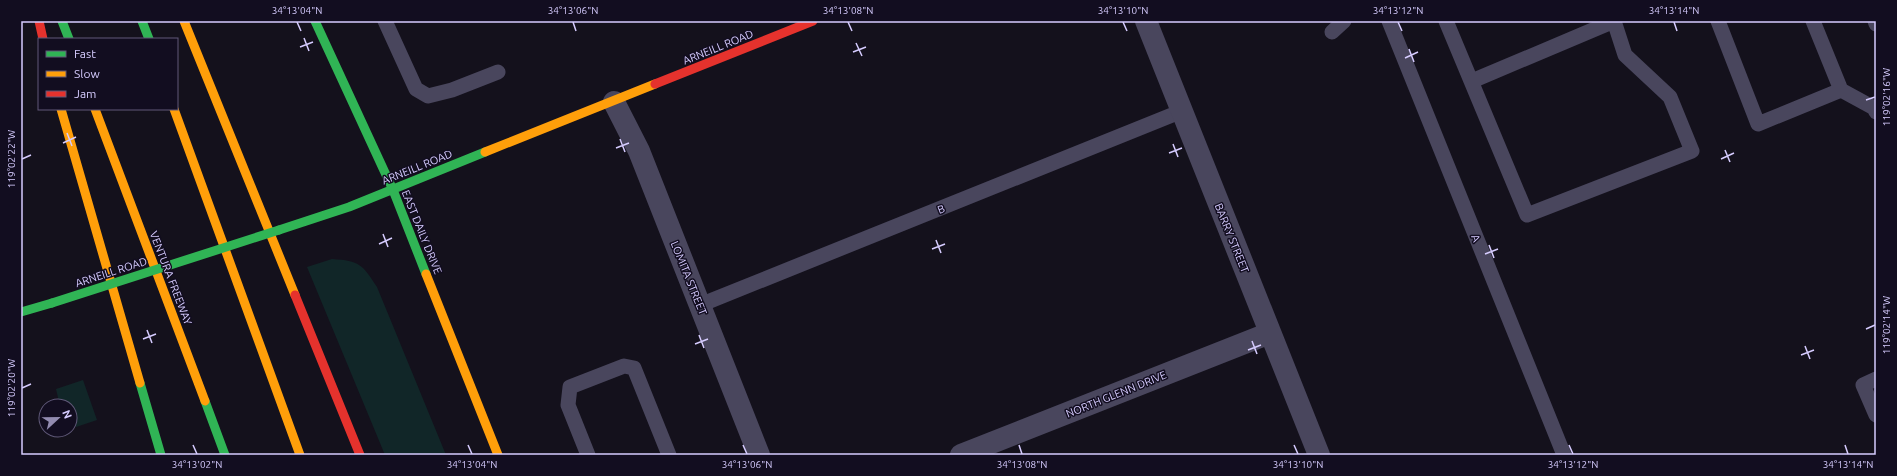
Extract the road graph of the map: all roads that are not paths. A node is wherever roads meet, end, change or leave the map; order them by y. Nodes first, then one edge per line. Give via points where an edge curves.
1 (39, 21) edge
2 (62, 21) edge
3 (142, 21) edge
4 (184, 21) edge
5 (315, 21) edge
6 (385, 21) edge
7 (813, 21) edge
8 (1146, 21) edge
9 (1344, 21) edge
10 (1389, 21) edge
11 (1446, 21) edge
12 (1718, 21) edge
13 (1812, 21) edge
14 (1332, 32) dead end
15 (43, 38) edge
16 (69, 38) edge
17 (149, 38) edge
18 (498, 72) dead end
19 (1472, 81) junction
20 (1841, 90) junction
21 (614, 102) junction
22 (61, 110) edge
23 (95, 110) edge
24 (174, 110) edge
25 (1182, 111) junction
26 (1876, 112) edge
27 (393, 190) junction
28 (700, 305) junction
29 (21, 312) edge
30 (1270, 333) junction
31 (1870, 382) edge
32 (1876, 415) edge
33 (161, 455) edge
34 (225, 455) edge
35 (300, 455) edge
36 (360, 455) edge
37 (498, 455) edge
38 (588, 455) edge
39 (669, 455) edge
40 (759, 455) edge
41 (961, 455) edge
42 (1319, 455) edge
43 (1564, 455) edge

1 - 15 main road
2 - 16 main road
3 - 17 main road
4 - 36 main road
5 - 27 main road, EAST DAILY DRIVE
6 - 18 lane via 416,89 428,96 452,90
7 - 21 main road, ARNEILL ROAD
8 - 25 street, BARRY STREET
9 - 14 lane
10 - 43 lane, A
11 - 19 lane
12 - 20 lane via 1758,124
13 - 20 lane
19 - 19 lane via 1527,215 1692,151 1670,97 1625,55 1614,21
20 - 26 lane via 1874,108
21 - 27 main road, ARNEILL ROAD
21 - 28 street, LOMITA STREET via 639,151
22 - 33 main road
23 - 34 main road, VENTURA FREEWAY
24 - 35 main road
25 - 28 lane, B
25 - 30 street, BARRY STREET
27 - 29 main road, ARNEILL ROAD, bridge via 329,214
27 - 37 main road, EAST DAILY DRIVE
28 - 40 street, LOMITA STREET
30 - 41 street, NORTH GLENN DRIVE
30 - 42 street, BARRY STREET
31 - 32 lane
38 - 39 lane via 568,405 570,388 624,366 634,368

